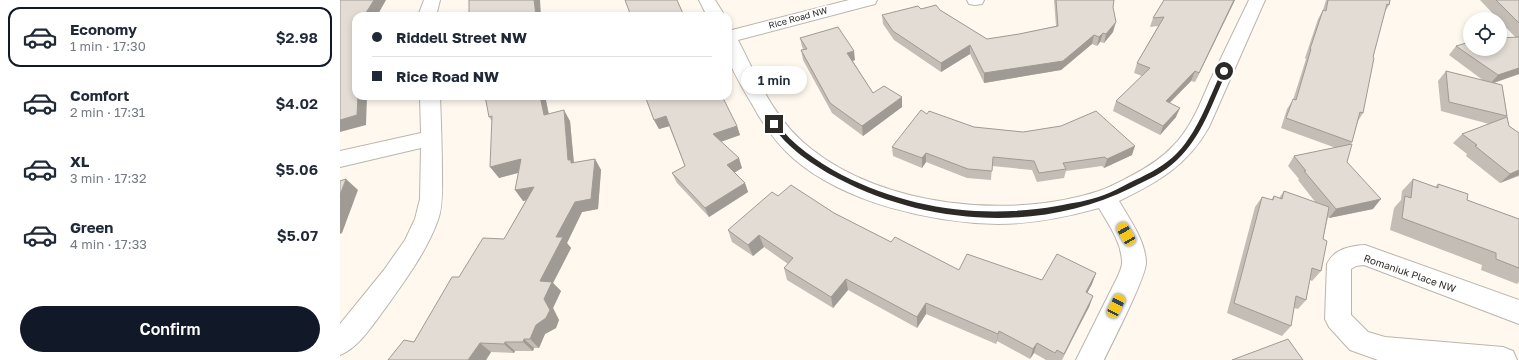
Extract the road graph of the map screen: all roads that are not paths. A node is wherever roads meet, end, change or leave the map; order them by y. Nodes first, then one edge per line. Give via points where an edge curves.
1 (432, 0) edge
2 (707, 0) edge
3 (869, 0) edge
4 (1257, 0) edge
5 (428, 12) edge
6 (714, 12) edge
7 (732, 37) edge
8 (732, 46) edge
9 (430, 100) edge
10 (432, 138) junction
11 (340, 159) edge
12 (1105, 198) junction
13 (1519, 312) edge
14 (340, 343) edge
15 (1090, 360) edge
16 (1503, 360) edge

1 - 5 street
2 - 6 street
3 - 7 street, Rice Road NW
4 - 12 street, Rice Road NW via 1189,144 1175,159 1156,173
8 - 12 street, Rice Road NW via 765,110 780,132 801,152 862,188 945,212 995,215 1031,213
9 - 10 street
10 - 11 street
10 - 14 street via 431,199 427,219 393,278
12 - 15 street via 1126,234 1134,264 1130,279
13 - 16 street, Romaniuk Place NW via 1365,255 1351,256 1339,264 1338,319 1359,341 1385,350

